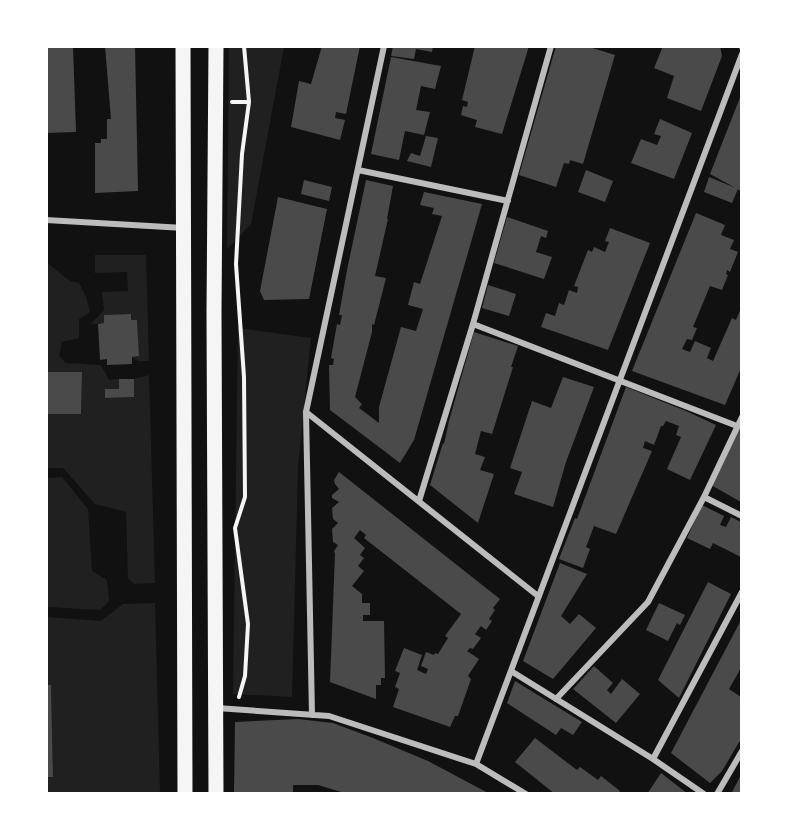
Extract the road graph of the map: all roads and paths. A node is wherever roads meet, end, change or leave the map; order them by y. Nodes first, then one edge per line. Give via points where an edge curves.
1 (183, 46) edge
2 (216, 46) edge
3 (244, 46) edge
4 (384, 46) edge
5 (551, 46) edge
6 (741, 54) edge
7 (228, 102) dead end
8 (249, 102) junction
9 (358, 170) junction
10 (508, 201) junction
11 (46, 219) edge
12 (184, 228) junction
13 (473, 324) junction
14 (620, 380) junction
15 (306, 411) junction
16 (741, 417) edge
17 (737, 426) junction
18 (704, 496) junction
19 (419, 501) junction
20 (741, 516) edge
21 (741, 592) edge
22 (538, 596) junction
23 (511, 671) junction
24 (556, 699) junction
25 (216, 708) junction
26 (236, 710) junction
27 (312, 714) junction
28 (741, 751) edge
29 (653, 759) junction
30 (476, 764) junction
31 (185, 794) edge
32 (216, 794) edge
33 (526, 794) edge
34 (704, 794) edge
35 (717, 794) edge

1 - 12 main road
2 - 25 main road
3 - 8 path
4 - 9 street
5 - 10 street
6 - 14 street
7 - 8 path
8 - 26 path via 236,264 244,377 245,497 235,528 248,624 245,676
9 - 10 street
9 - 15 street
10 - 13 street
11 - 12 street
12 - 31 main road
13 - 14 street
13 - 19 street
14 - 17 street
14 - 22 street
15 - 19 street
15 - 27 street
16 - 17 street
17 - 18 street
18 - 20 street
18 - 24 street via 648,602
19 - 22 street
21 - 29 street
22 - 23 street
23 - 24 street
23 - 30 street
24 - 29 street
25 - 26 street
25 - 32 main road
26 - 27 street
27 - 30 street via 329,716
28 - 35 street
29 - 34 street
30 - 33 street

